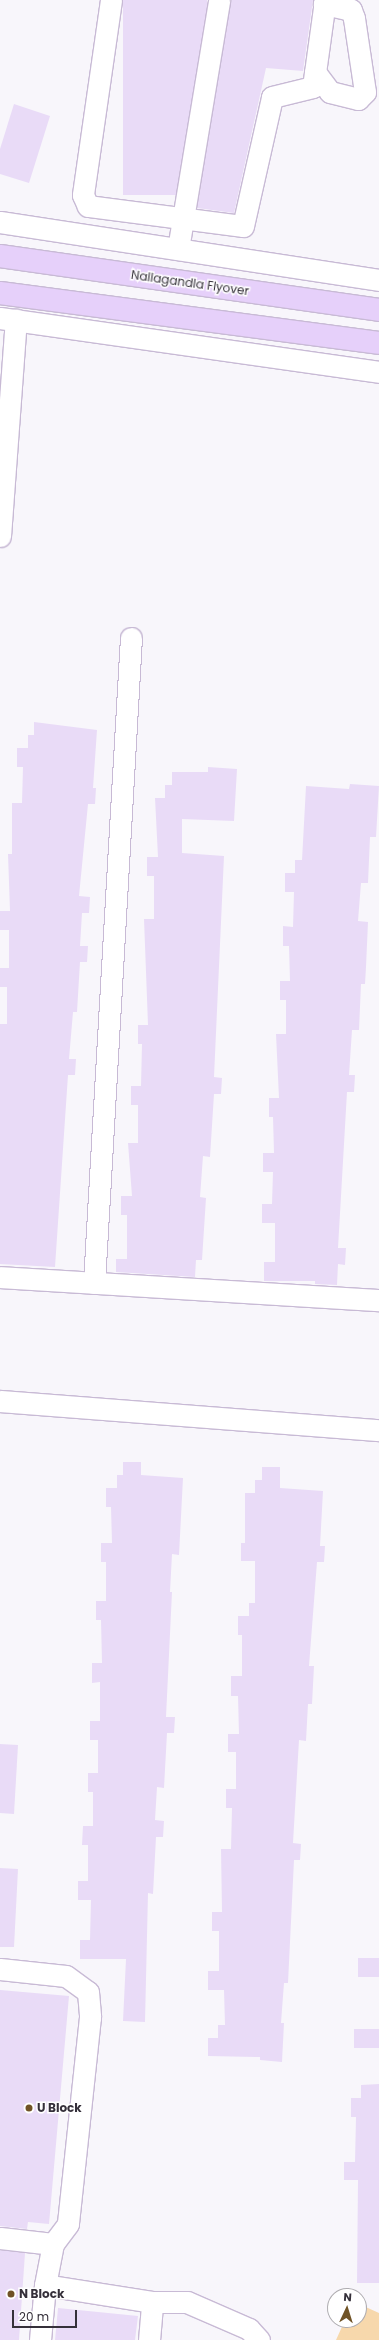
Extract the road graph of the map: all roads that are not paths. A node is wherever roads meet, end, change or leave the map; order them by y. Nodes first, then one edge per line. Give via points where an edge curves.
1 (111, 0) edge
2 (219, 0) edge
3 (325, 2) edge
4 (315, 72) junction
5 (182, 219) junction
6 (0, 222) edge
7 (243, 226) junction
8 (178, 249) junction
9 (0, 256) edge
10 (238, 259) junction
11 (379, 280) edge
12 (0, 293) edge
13 (379, 310) edge
14 (8, 319) edge
15 (379, 343) edge
16 (379, 372) edge
17 (0, 536) edge
18 (131, 638) dead end
19 (0, 1277) edge
20 (94, 1283) junction
21 (379, 1300) edge
22 (0, 1401) edge
23 (379, 1430) edge
24 (0, 1969) edge
25 (0, 2238) edge
26 (53, 2244) junction
27 (45, 2284) junction
28 (152, 2302) junction
29 (40, 2340) edge
30 (149, 2340) edge
31 (259, 2340) edge

1 - 5 street via 83,195 88,206
2 - 5 street
3 - 4 street
3 - 4 street via 351,10 365,92 358,99 330,92
4 - 7 street via 313,87 272,97
5 - 7 street
5 - 8 street
6 - 8 street
7 - 10 street
8 - 10 street
9 - 13 main road, Nallagandla Flyover
10 - 11 street
12 - 15 main road
14 - 16 street
14 - 17 street
18 - 20 street
19 - 20 street
20 - 21 street
22 - 23 street
24 - 26 street via 66,1976 88,1992 90,2017 68,2224
25 - 26 street
26 - 27 street
27 - 28 street
27 - 29 street
28 - 30 street
28 - 31 street via 187,2302 249,2329

